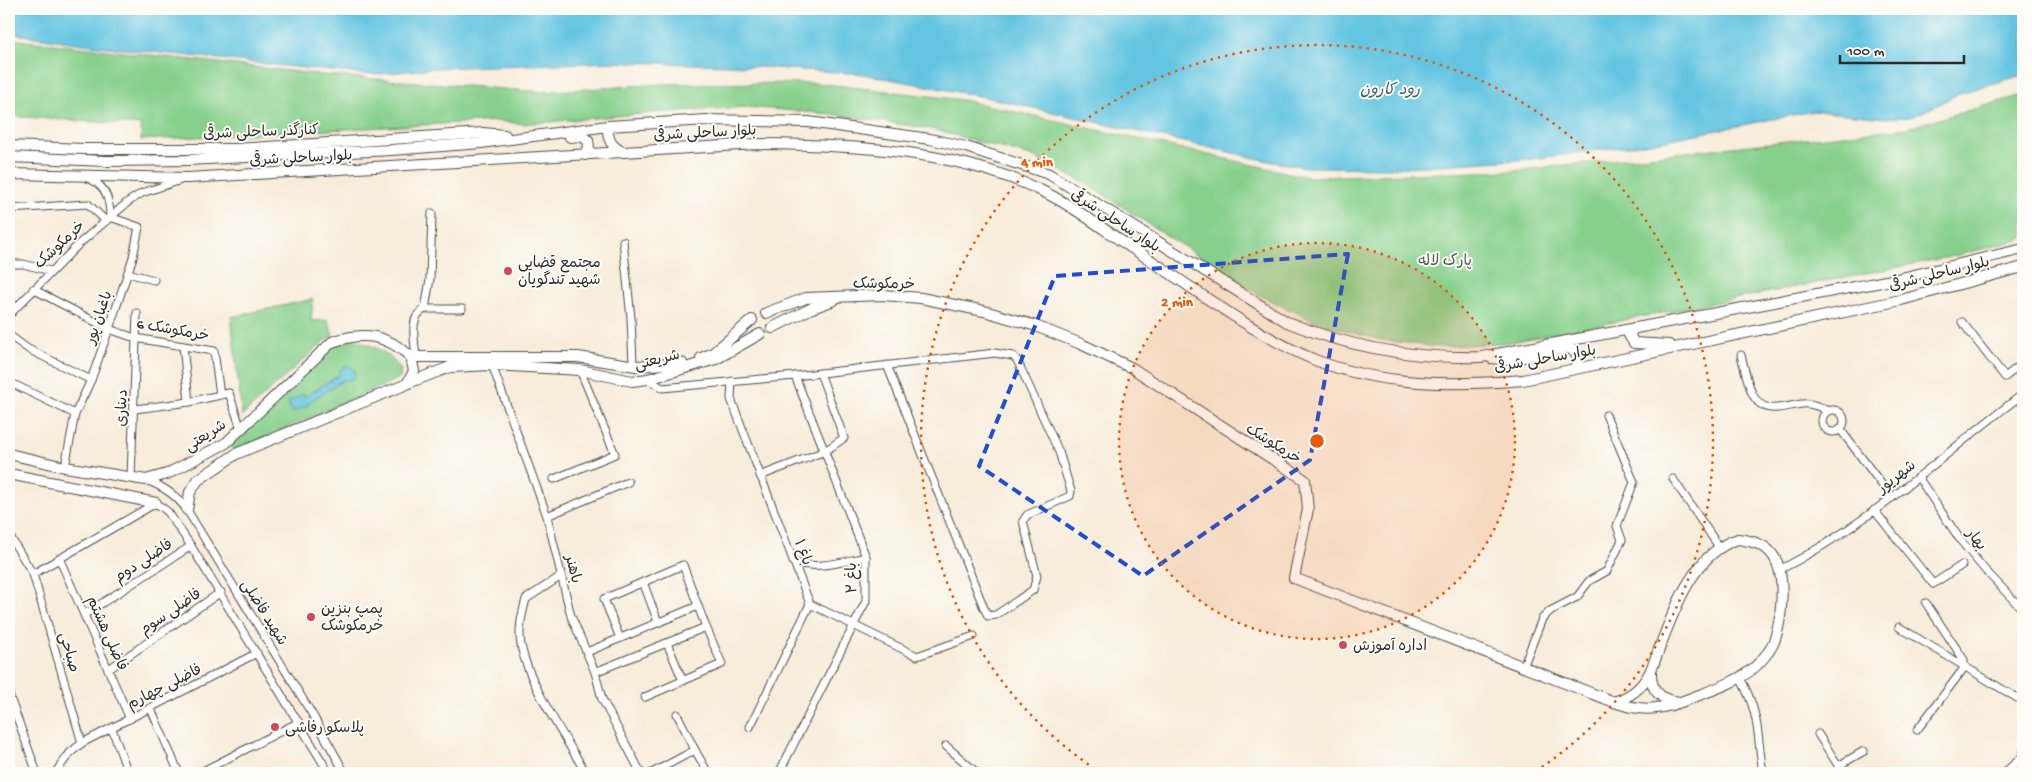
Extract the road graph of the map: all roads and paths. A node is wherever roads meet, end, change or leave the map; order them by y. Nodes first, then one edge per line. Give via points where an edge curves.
1 (608, 126) junction
2 (526, 136) junction
3 (513, 138) junction
4 (9, 146) edge
5 (140, 148) junction
6 (624, 152) junction
7 (585, 155) junction
8 (9, 157) edge
9 (139, 161) junction
10 (9, 174) edge
11 (82, 177) junction
12 (188, 178) junction
13 (9, 209) edge
14 (432, 213) dead end
15 (108, 219) junction
16 (623, 241) dead end
17 (2023, 249) edge
18 (9, 264) edge
19 (2023, 267) edge
20 (51, 271) junction
21 (128, 273) junction
22 (154, 280) dead end
23 (33, 289) junction
24 (845, 297) junction
25 (425, 309) junction
26 (462, 309) dead end
27 (137, 313) dead end
28 (766, 313) junction
29 (9, 315) edge
30 (752, 320) junction
31 (1962, 322) dead end
32 (772, 328) junction
33 (1634, 328) junction
34 (109, 329) junction
35 (760, 334) junction
36 (9, 335) edge
37 (135, 338) junction
38 (1687, 345) junction
39 (183, 346) junction
40 (1741, 356) dead end
41 (414, 357) junction
42 (1481, 357) junction
43 (578, 358) junction
44 (2023, 364) edge
45 (492, 365) junction
46 (632, 365) junction
47 (887, 365) junction
48 (677, 367) junction
49 (1573, 369) junction
50 (580, 370) junction
51 (820, 373) junction
52 (795, 376) junction
53 (624, 379) junction
54 (648, 379) junction
55 (91, 380) junction
56 (635, 380) junction
57 (732, 381) junction
58 (9, 382) edge
59 (407, 384) junction
60 (220, 395) junction
61 (2021, 397) edge
62 (190, 402) junction
63 (2023, 405) edge
64 (135, 409) junction
65 (1828, 411) junction
66 (75, 414) junction
67 (1606, 415) dead end
68 (240, 429) junction
69 (1840, 430) junction
70 (825, 451) junction
71 (9, 454) edge
72 (65, 467) junction
73 (9, 474) edge
74 (760, 476) junction
75 (1918, 477) junction
76 (131, 478) junction
77 (1673, 479) dead end
78 (146, 480) junction
79 (554, 480) dead end
80 (628, 482) dead end
81 (127, 496) junction
82 (1892, 498) junction
83 (156, 503) junction
84 (187, 510) junction
85 (1874, 510) junction
86 (132, 515) junction
87 (547, 516) junction
88 (9, 536) edge
89 (191, 546) junction
90 (1719, 547) junction
91 (866, 557) junction
92 (59, 558) junction
93 (793, 562) junction
94 (1962, 565) dead end
95 (1780, 570) junction
96 (33, 574) junction
97 (561, 576) junction
98 (643, 582) junction
99 (221, 592) junction
100 (1926, 603) dead end
101 (810, 604) junction
102 (698, 606) junction
103 (2023, 610) edge
104 (85, 614) junction
105 (658, 622) junction
106 (854, 625) junction
107 (706, 627) junction
108 (1899, 627) dead end
109 (974, 636) dead end
110 (620, 638) junction
111 (667, 643) junction
112 (587, 652) junction
113 (257, 653) junction
114 (1523, 667) junction
115 (1964, 668) junction
116 (109, 669) junction
117 (1651, 670) junction
118 (595, 672) junction
119 (1740, 678) junction
120 (683, 681) junction
121 (9, 695) edge
122 (645, 697) dead end
123 (2017, 698) dead end
124 (1614, 702) junction
125 (1681, 702) junction
126 (151, 709) junction
127 (677, 714) dead end
128 (130, 719) junction
129 (299, 722) junction
130 (750, 727) dead end
131 (112, 729) junction
132 (1917, 730) dead end
133 (1818, 734) dead end
134 (82, 743) junction
135 (946, 746) dead end
136 (696, 750) junction
137 (1864, 751) dead end
138 (2023, 753) edge
139 (1838, 766) junction
140 (37, 773) edge
141 (55, 773) edge
142 (128, 773) edge
143 (179, 773) edge
144 (199, 773) edge
145 (329, 773) edge
146 (345, 773) edge
147 (586, 773) edge
148 (641, 773) edge
149 (652, 773) edge
150 (708, 773) edge
151 (779, 773) edge
152 (977, 773) edge
153 (1763, 773) edge
154 (1843, 773) edge
155 (2004, 773) edge

1 - 2 main road, بلوار ساحلی شرقی
1 - 6 main road via 610,143
1 - 42 main road, بلوار ساحلی شرقی via 707,120 791,121 930,139 966,147 1049,174 1287,322 1332,339 1397,354
2 - 3 main road, بلوار ساحلی شرقی
2 - 7 main road via 544,139 581,136 590,144
3 - 5 main road, کنارگذر ساحلی شرقی via 483,134 237,149
3 - 9 main road, بلوار ساحلی شرقی via 391,150
4 - 5 main road, کنارگذر ساحلی شرقی
5 - 9 main road
6 - 7 main road, بلوار ساحلی شرقی
6 - 49 main road, بلوار ساحلی شرقی via 707,146 805,145 892,151 962,162 1019,182 1061,202 1244,320 1314,360 1354,373 1392,380 1441,383 1523,380
7 - 12 main road, بلوار ساحلی شرقی
8 - 9 main road, بلوار ساحلی شرقی
10 - 11 main road, بلوار ساحلی شرقی
11 - 12 main road, بلوار ساحلی شرقی
11 - 15 street via 102,187 108,197
12 - 15 street, خرمکوشک via 142,193
13 - 15 street via 88,204
14 - 25 street via 430,279
15 - 20 street, خرمکوشک
15 - 21 street, باغبان پور via 139,226
16 - 46 street
17 - 33 main road, بلوار ساحلی شرقی via 1897,279
18 - 20 street
19 - 38 main road, بلوار ساحلی شرقی via 1901,300
20 - 23 street, خرمکوشک
21 - 22 street
21 - 34 street, باغبان پور
23 - 29 street, خرمکوشک
23 - 34 street, خرمکوشک 6
24 - 28 main road via 806,298
24 - 32 main road via 812,308
24 - 114 main road, خرمکوشک via 921,298 984,311 1033,325 1132,368 1305,480 1308,509 1294,578
25 - 26 street
25 - 41 street via 420,311 415,321
27 - 37 street, دیناری
28 - 30 main road via 758,314
28 - 32 main road via 772,319
30 - 35 main road via 753,329
30 - 48 main road, شریعتی via 713,353
31 - 44 street via 2005,377
32 - 35 main road
33 - 38 main road via 1630,336 1634,343
33 - 42 main road, بلوار ساحلی شرقی
34 - 37 street, خرمکوشک 6
34 - 55 street, باغبان پور
35 - 48 main road, شریعتی via 716,359
36 - 55 street via 28,349
37 - 39 street, خرمکوشک 6
37 - 64 street, دیناری
38 - 49 main road, بلوار ساحلی شرقی
39 - 60 street, خرمکوشک 6 via 214,351
39 - 62 street
40 - 65 street via 1752,394 1766,406 1773,410 1804,404
41 - 43 main road, شریعتی
41 - 59 main road via 414,371
41 - 68 main road, شریعتی via 374,335 352,334 332,342
42 - 49 main road via 1509,360 1568,348 1578,357
43 - 46 main road, شریعتی
43 - 50 main road
45 - 50 main road, شریعتی
45 - 59 main road, شریعتی via 450,367
45 - 87 street, باهنر
46 - 48 main road, شریعتی
46 - 53 main road via 622,372
46 - 56 main road via 638,371
47 - 47 street via 995,353 1013,356 1059,452 1070,496 1026,515 1024,528 1037,576 1033,590 996,615 988,616 984,608
47 - 51 street
48 - 54 main road, شریعتی
50 - 53 main road, شریعتی
50 - 79 street via 615,454
51 - 52 street
51 - 70 street via 844,438
52 - 57 street
52 - 70 street, باغ ۲
53 - 56 main road, شریعتی
54 - 56 main road, شریعتی
54 - 57 street via 662,388
55 - 66 street, باغبان پور
57 - 74 street, باغ ۱ via 731,399
58 - 66 street
59 - 84 main road, شریعتی via 236,454 198,480 190,492
60 - 62 street
60 - 68 street via 229,393
61 - 63 street
61 - 75 street, شهریور
62 - 64 street
64 - 76 street, دیناری
65 - 69 street via 1835,410 1843,417 1844,424
65 - 69 street via 1822,419 1823,427 1829,432
66 - 72 street, باغبان پور
67 - 114 street via 1634,482 1617,526 1622,540 1606,572 1589,581 1577,597 1550,611 1542,619
68 - 78 main road, شریعتی via 226,443 198,460
69 - 82 street
70 - 74 street
70 - 91 street, باغ ۲
71 - 72 main road, شریعتی
72 - 76 main road, شریعتی
73 - 81 main road
74 - 93 street, باغ ۱
75 - 82 street, شهریور
75 - 103 street, بهار via 1961,541
76 - 78 main road, شریعتی
77 - 90 street
78 - 84 street, شهید فاضلی via 178,497
80 - 87 street
81 - 83 main road
81 - 86 street via 136,502
82 - 85 street, شهریور
83 - 86 street
83 - 89 street, شهید فاضلی via 168,512
84 - 146 street, شهید فاضلی
85 - 94 street via 1933,584
85 - 95 street, شهریور via 1823,548
86 - 92 street
87 - 97 street, باهنر
88 - 96 street, صباحی
89 - 99 street, شهید فاضلی
89 - 104 street, فاضلی دوم
90 - 95 main road via 1738,539 1752,540 1774,557
90 - 117 main road via 1684,588
91 - 93 street via 807,567
91 - 106 street, باغ ۲ via 866,601
92 - 96 street
92 - 104 street, فاضلی هشتم
93 - 101 street, باغ ۱
95 - 119 main road, خرمکوشک via 1778,627 1770,650
96 - 134 street, صباحی
97 - 112 street, باهنر via 571,616
97 - 147 street via 526,600 521,617 521,645 552,715
98 - 102 street via 683,566
98 - 105 street
98 - 110 street via 604,599
99 - 113 street, شهید فاضلی
99 - 116 street, فاضلی سوم
100 - 115 street via 1964,660
101 - 106 street
101 - 130 street
102 - 105 street
102 - 107 street
104 - 116 street, فاضلی هشتم
105 - 110 street
106 - 109 street via 917,656
106 - 151 street, باغ ۲
107 - 111 street
107 - 120 street via 722,664
108 - 115 street
110 - 112 street
111 - 118 street
111 - 120 street
112 - 118 street, باهنر
113 - 126 street, فاضلی چهارم
113 - 129 street, شهید فاضلی
114 - 124 main road, خرمکوشک
115 - 123 street
115 - 132 street
116 - 128 street, فاضلی هشتم
117 - 124 main road via 1637,691
117 - 125 main road via 1654,690 1670,702
118 - 148 street, باهنر via 602,699
119 - 125 main road, خرمکوشک
119 - 153 street via 1757,717
120 - 122 street
121 - 140 street
124 - 125 main road, خرمکوشک via 1636,709 1659,709
126 - 128 street, فاضلی چهارم
126 - 143 street
127 - 136 street
128 - 131 street, فاضلی چهارم
129 - 144 street
129 - 145 street, شهید فاضلی
131 - 134 street, فاضلی چهارم
131 - 142 street
133 - 139 street
134 - 141 street
135 - 152 street
136 - 149 street
136 - 150 street
137 - 139 street
138 - 155 street
139 - 154 street

